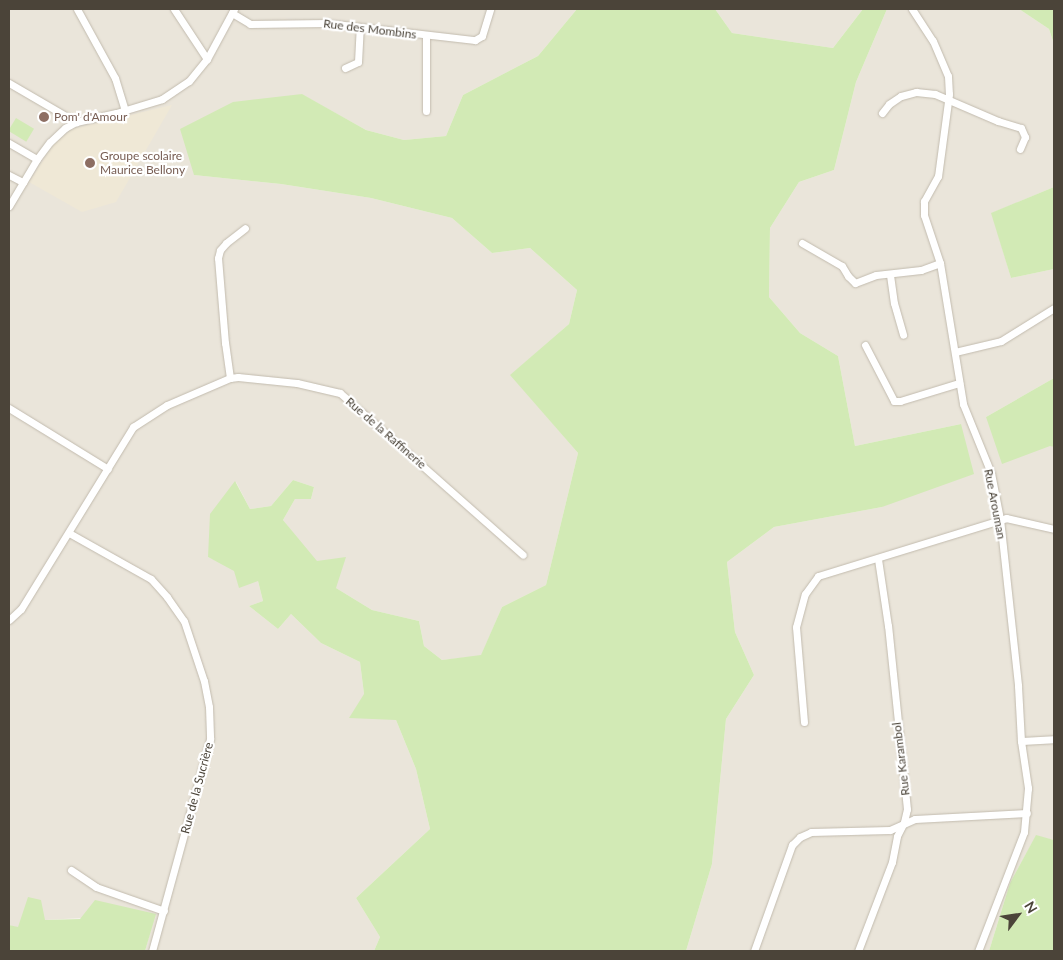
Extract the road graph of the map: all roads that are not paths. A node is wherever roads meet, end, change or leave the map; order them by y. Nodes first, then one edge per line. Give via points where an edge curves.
1 (77, 9) edge
2 (174, 9) edge
3 (490, 9) edge
4 (912, 9) edge
5 (233, 11) edge
6 (360, 28) junction
7 (426, 35) junction
8 (206, 59) junction
9 (346, 68) dead end
10 (9, 83) edge
11 (948, 101) junction
12 (125, 111) junction
13 (426, 111) dead end
14 (882, 112) dead end
15 (76, 122) junction
16 (9, 143) edge
17 (1020, 149) dead end
18 (37, 159) junction
19 (9, 175) edge
20 (23, 182) junction
21 (9, 206) edge
22 (245, 228) dead end
23 (802, 244) dead end
24 (940, 263) junction
25 (890, 274) junction
26 (1054, 308) edge
27 (903, 335) dead end
28 (864, 345) dead end
29 (955, 352) junction
30 (230, 378) junction
31 (959, 383) junction
32 (9, 408) edge
33 (108, 469) junction
34 (1000, 519) junction
35 (1054, 529) edge
36 (69, 533) junction
37 (523, 555) dead end
38 (878, 559) junction
39 (9, 620) edge
40 (804, 722) dead end
41 (1054, 739) edge
42 (1020, 741) junction
43 (1027, 813) junction
44 (904, 822) junction
45 (72, 870) dead end
46 (164, 911) junction
47 (152, 951) edge
48 (754, 951) edge
49 (858, 951) edge
50 (978, 951) edge

1 - 12 street via 115,78
2 - 8 street
3 - 7 street, Rue des Mombins via 479,38
4 - 11 street, Rue Arouman via 933,41 948,76
5 - 6 street, Rue des Mombins via 250,24 315,22
5 - 8 street
6 - 7 street, Rue des Mombins
6 - 9 street via 358,62
7 - 13 street
8 - 12 street via 189,81 162,99
10 - 15 street
11 - 14 street via 935,94 916,92 901,96
11 - 17 street via 1021,128 1025,137
11 - 24 street, Rue Arouman via 938,176 924,201 924,215
12 - 15 street
15 - 18 street via 50,142
16 - 18 street
18 - 20 street
19 - 20 street
20 - 21 street
22 - 30 street via 226,242 218,258
23 - 25 street via 842,266 855,282
24 - 25 street via 921,270
24 - 29 street, Rue Arouman
25 - 27 street
26 - 29 street via 1001,341
28 - 31 street via 894,401
29 - 31 street, Rue Arouman
30 - 33 street, Rue de la Raffinerie via 143,419 133,427
30 - 37 street, Rue de la Raffinerie via 297,383 340,393
31 - 34 street, Rue Arouman via 963,404 992,473
32 - 33 street
33 - 36 street, Rue de la Raffinerie
34 - 35 street via 1012,518
34 - 38 street
34 - 42 street, Rue Arouman via 1018,686
36 - 39 street, Rue de la Raffinerie via 21,609
36 - 46 street, Rue de la Sucrière via 151,579 184,621 204,682 210,739
38 - 40 street via 818,576 805,594 796,627
38 - 44 street, Rue Karambol via 907,809
41 - 42 street
42 - 43 street, Rue Arouman via 1028,788
43 - 44 street
43 - 50 street, Rue Arouman via 1024,832
44 - 48 street via 890,830 811,832 800,837 792,846
44 - 49 street, Rue Karambol
45 - 46 street via 96,887
46 - 47 street, Rue de la Sucrière

